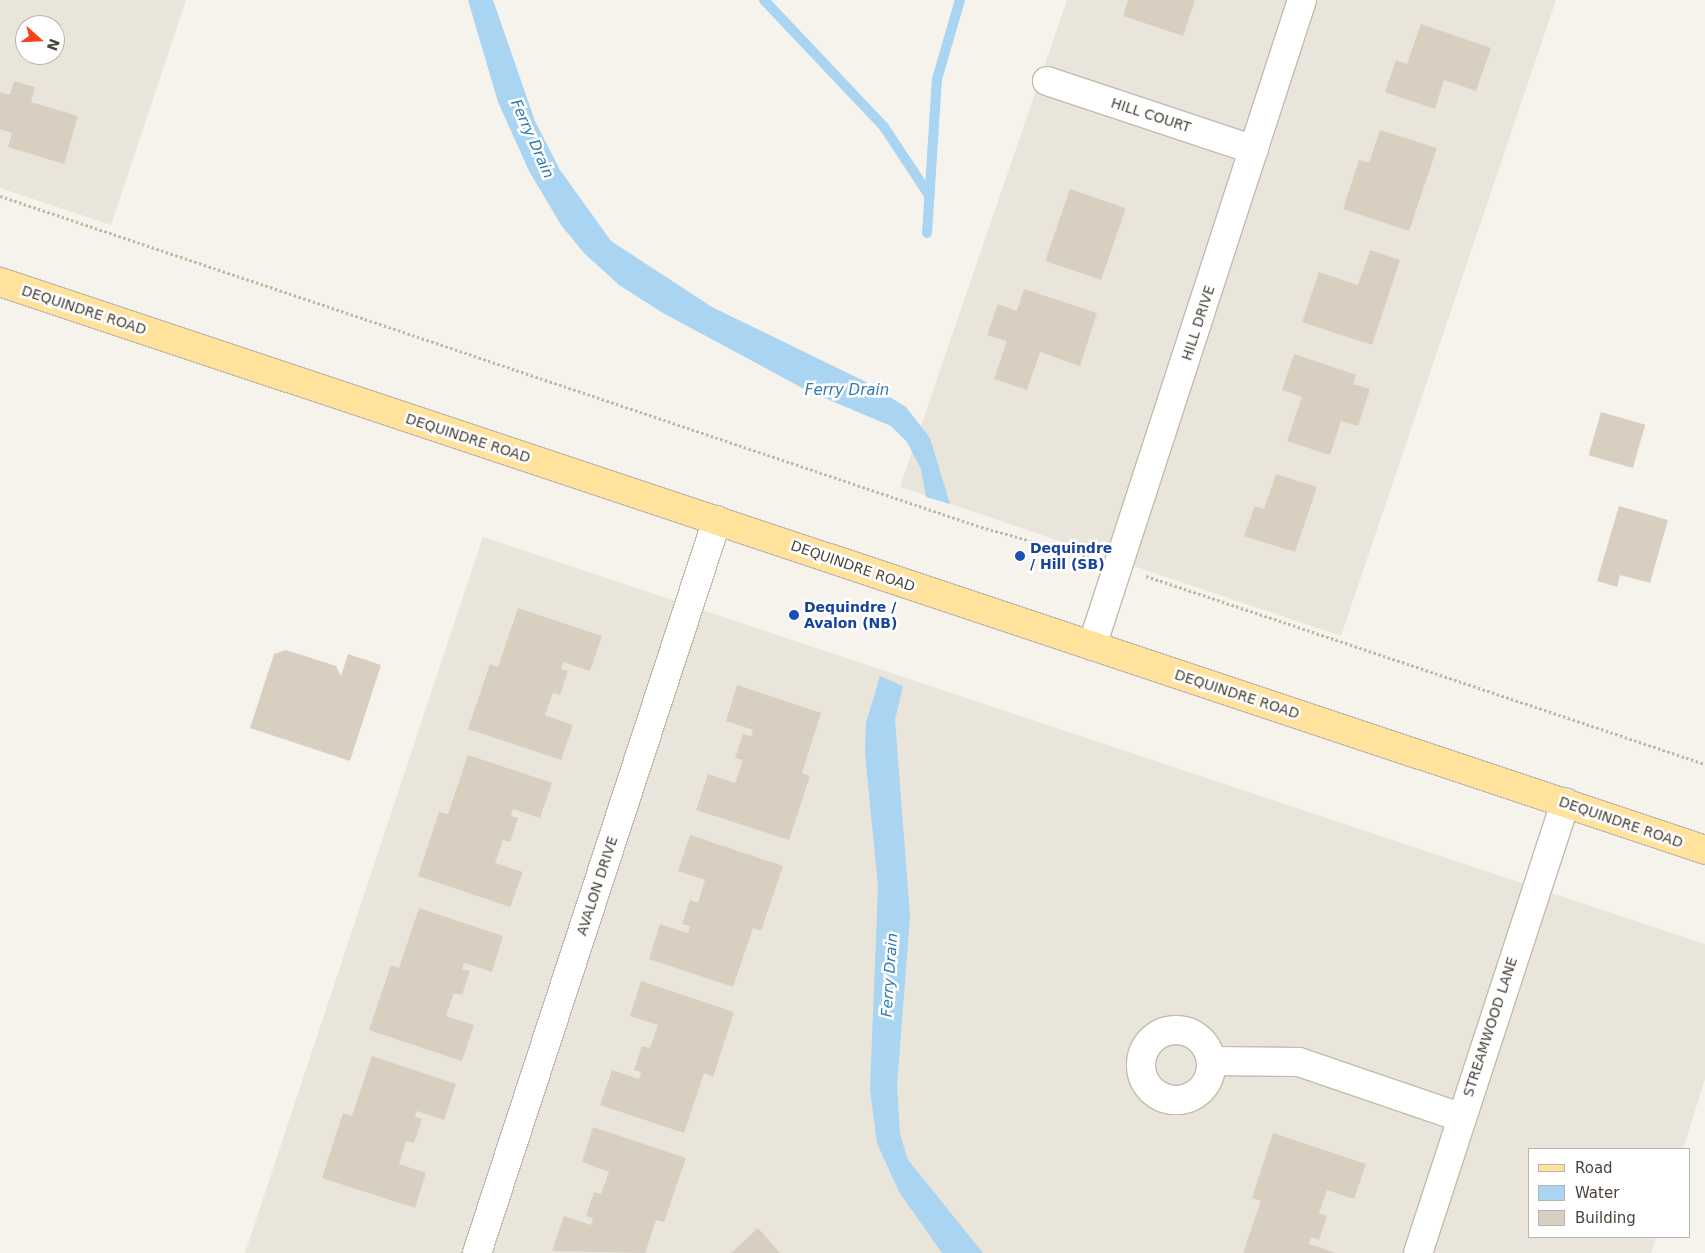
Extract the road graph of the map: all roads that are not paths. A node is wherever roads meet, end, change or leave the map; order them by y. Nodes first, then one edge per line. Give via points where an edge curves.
1 (1302, 0) edge
2 (1047, 81) dead end
3 (1254, 150) junction
4 (0, 282) edge
5 (717, 520) junction
6 (1092, 646) junction
7 (1565, 802) junction
8 (1705, 850) edge
9 (1211, 1061) dead end
10 (1460, 1117) junction
11 (478, 1253) edge
12 (1418, 1253) edge

1 - 3 street, HILL DRIVE
2 - 3 street, HILL COURT
3 - 6 street, HILL DRIVE
4 - 5 main road, DEQUINDRE ROAD
5 - 6 main road, DEQUINDRE ROAD
5 - 11 street, AVALON DRIVE
6 - 7 main road, DEQUINDRE ROAD
7 - 8 main road, DEQUINDRE ROAD
7 - 10 street, STREAMWOOD LANE
9 - 10 street via 1299,1062
10 - 12 street, STREAMWOOD LANE

